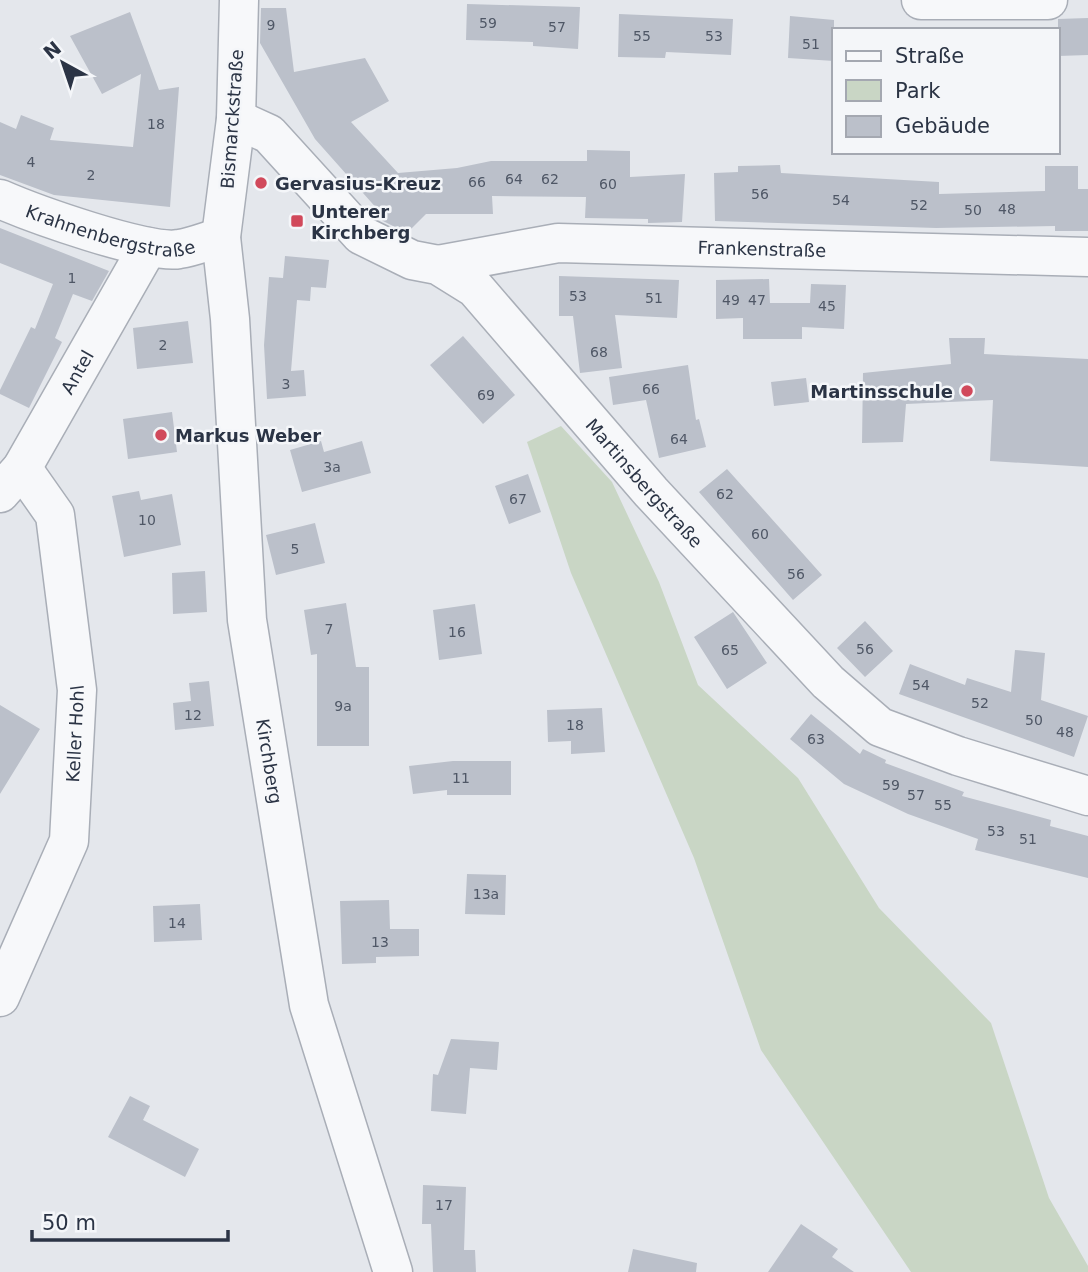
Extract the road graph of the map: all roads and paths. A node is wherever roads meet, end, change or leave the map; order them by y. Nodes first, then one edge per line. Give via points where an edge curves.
1 (921, 0) edge
2 (1048, 0) edge
3 (236, 2) edge
4 (236, 119) junction
5 (0, 199) edge
6 (221, 237) junction
7 (148, 247) junction
8 (1088, 257) edge
9 (438, 265) junction
10 (11, 481) edge
11 (1088, 796) edge
12 (0, 997) edge
13 (393, 1272) edge

1 - 2 street
3 - 4 street, Bismarckstraße
4 - 6 street, Bismarckstraße
4 - 9 street, Martinsbergstraße via 269,134 361,235 412,260
5 - 7 street, Krahnenbergstraße
6 - 7 street, Krahnenbergstraße via 177,250
6 - 13 street, Kirchberg via 247,620 309,1005
7 - 10 street, Antel
8 - 9 street, Frankenstraße via 558,243
9 - 11 street, Martinsbergstraße via 475,288 502,316 660,502 828,682 880,727
10 - 12 street, Keller Hohl via 55,515 77,690 69,841

